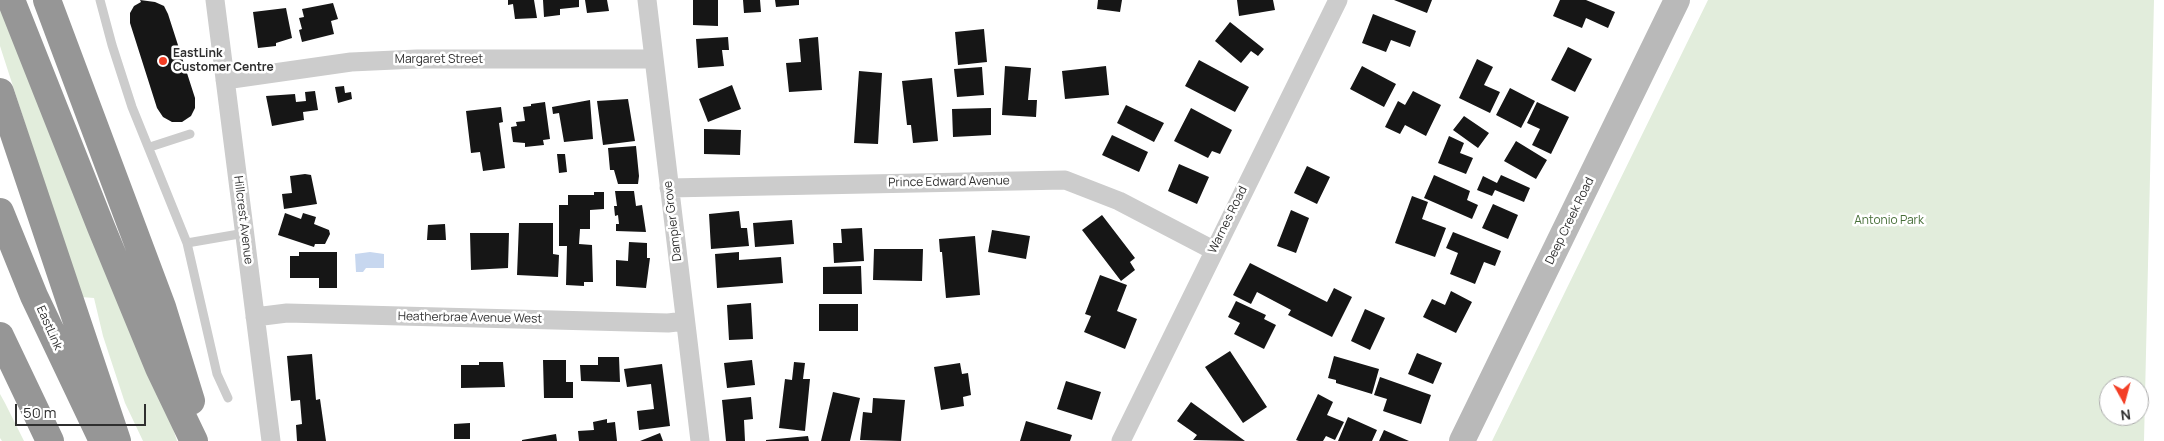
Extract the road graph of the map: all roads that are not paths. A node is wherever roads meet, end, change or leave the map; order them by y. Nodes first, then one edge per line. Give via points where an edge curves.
1 (12, 0) edge
2 (48, 0) edge
3 (100, 0) edge
4 (215, 0) edge
5 (646, 0) edge
6 (1338, 0) edge
7 (1677, 0) edge
8 (654, 59) junction
9 (225, 80) junction
10 (0, 92) edge
11 (190, 134) dead end
12 (150, 147) junction
13 (669, 188) junction
14 (0, 212) edge
15 (245, 233) junction
16 (187, 243) junction
17 (1213, 250) junction
18 (255, 317) junction
19 (684, 321) junction
20 (0, 336) edge
21 (228, 398) dead end
22 (50, 441) edge
23 (103, 441) edge
24 (117, 441) edge
25 (194, 441) edge
26 (201, 441) edge
27 (271, 441) edge
28 (700, 441) edge
29 (1121, 441) edge
30 (1462, 441) edge

1 - 25 highway via 104,236 159,368
2 - 26 highway via 162,307
3 - 12 lane via 129,98
4 - 9 street, Hillcrest Avenue
5 - 8 street, Dampier Grove
6 - 17 street, Warnes Road
7 - 30 main road, Deep Creek Road
8 - 9 street, Margaret Street via 351,62
8 - 13 street, Dampier Grove
9 - 15 street, Hillcrest Avenue
10 - 24 highway
11 - 12 lane
12 - 16 lane
13 - 17 street, Prince Edward Avenue via 1065,180 1119,201
13 - 19 street, Dampier Grove
14 - 23 highway, EastLink via 46,323
15 - 16 lane
15 - 18 street, Hillcrest Avenue
16 - 21 lane via 217,374
17 - 29 street, Warnes Road
18 - 19 street, Heatherbrae Avenue West via 287,313
18 - 27 street, Hillcrest Avenue
19 - 28 street, Dampier Grove
20 - 22 highway

